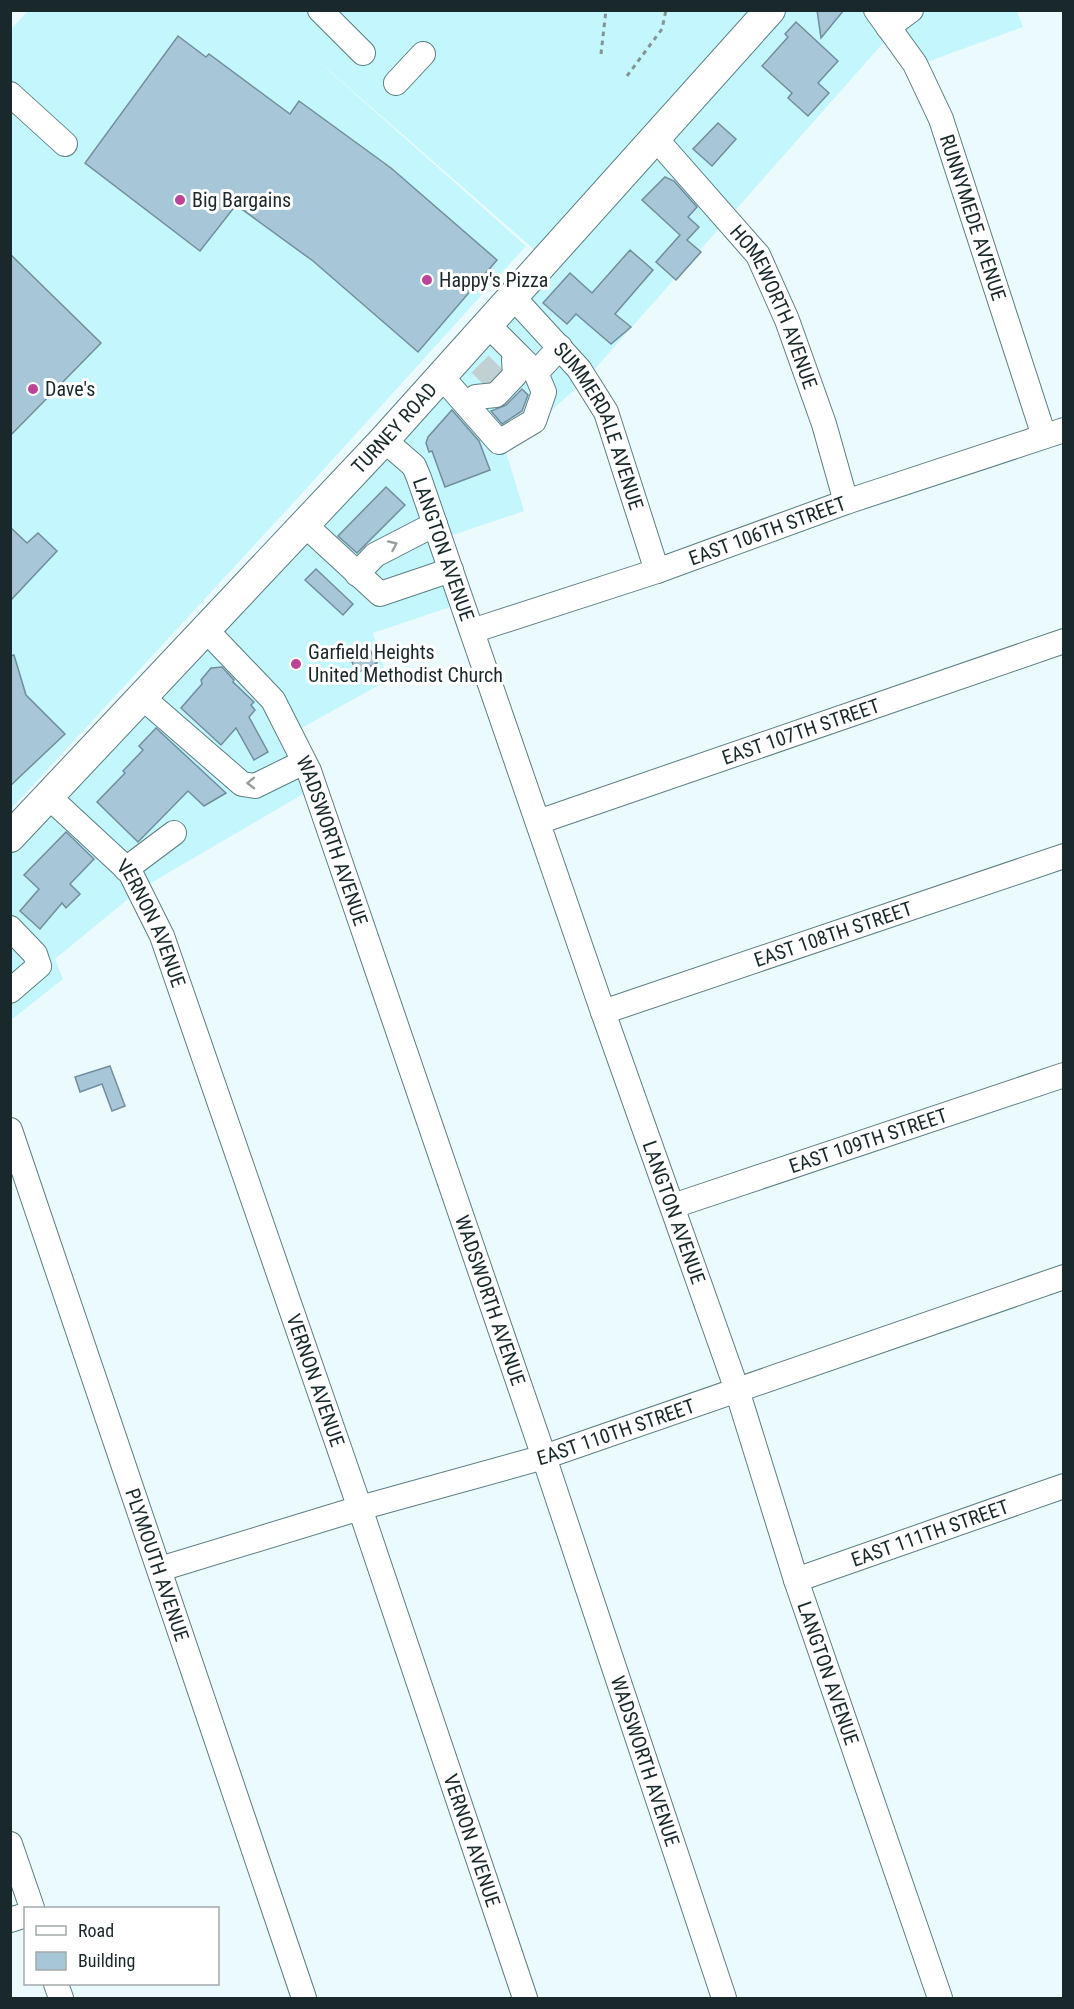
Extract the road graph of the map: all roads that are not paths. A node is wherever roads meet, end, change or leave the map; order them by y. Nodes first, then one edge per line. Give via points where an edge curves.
1 (320, 10) edge
2 (770, 10) edge
3 (911, 10) edge
4 (882, 19) edge
5 (363, 53) dead end
6 (423, 54) dead end
7 (396, 83) dead end
8 (10, 94) edge
9 (657, 140) junction
10 (65, 144) dead end
11 (513, 297) junction
12 (488, 325) junction
13 (560, 347) junction
14 (511, 358) junction
15 (536, 373) junction
16 (442, 377) junction
17 (474, 394) junction
18 (1054, 433) edge
19 (384, 440) junction
20 (846, 502) junction
21 (435, 524) junction
22 (305, 525) junction
23 (451, 570) junction
24 (657, 571) junction
25 (357, 574) junction
26 (206, 630) junction
27 (472, 631) junction
28 (1064, 642) edge
29 (143, 698) junction
30 (304, 762) junction
31 (50, 797) junction
32 (538, 822) junction
33 (174, 833) dead end
34 (10, 837) edge
35 (1064, 856) edge
36 (126, 869) junction
37 (10, 928) edge
38 (10, 991) edge
39 (603, 1012) junction
40 (1064, 1075) edge
41 (10, 1130) edge
42 (673, 1206) junction
43 (1064, 1277) edge
44 (737, 1390) junction
45 (544, 1457) junction
46 (1064, 1486) edge
47 (360, 1508) junction
48 (160, 1569) junction
49 (796, 1580) junction
50 (10, 1844) edge
51 (32, 1907) edge
52 (304, 1998) edge
53 (525, 1998) edge
54 (724, 1998) edge
55 (940, 1998) edge

1 - 5 street
2 - 9 main road, TURNEY ROAD
3 - 4 street
4 - 18 street, RUNNYMEDE AVENUE via 915,64 941,119
6 - 7 street
8 - 10 street
9 - 11 main road, TURNEY ROAD
9 - 20 street, HOMEWORTH AVENUE via 758,255 791,330
11 - 12 main road, TURNEY ROAD
11 - 13 street, SUMMERDALE AVENUE
12 - 14 street
12 - 16 main road, TURNEY ROAD
13 - 15 street
13 - 24 street, SUMMERDALE AVENUE via 606,412
14 - 15 street
14 - 17 street via 515,375 496,395
15 - 17 street via 544,392 534,421 499,442
16 - 17 street
16 - 19 main road, TURNEY ROAD
18 - 20 street, EAST 106TH STREET
19 - 21 street, LANGTON AVENUE via 414,466
19 - 22 main road, TURNEY ROAD
20 - 24 street, EAST 106TH STREET
21 - 23 street, LANGTON AVENUE
25 -> 21 street via 380,551
22 - 25 street
22 - 26 main road, TURNEY ROAD
23 - 25 street via 380,594
23 - 27 street, LANGTON AVENUE
24 - 27 street, EAST 106TH STREET
26 - 29 main road, TURNEY ROAD
26 - 30 street, WADSWORTH AVENUE via 273,700
27 - 32 street, LANGTON AVENUE
28 - 32 street, EAST 107TH STREET
30 -> 29 street via 255,786 242,784
29 - 31 main road, TURNEY ROAD
30 - 45 street, WADSWORTH AVENUE
31 - 34 main road, TURNEY ROAD
31 - 36 street, VERNON AVENUE
32 - 39 street, LANGTON AVENUE
33 - 36 street
35 - 39 street, EAST 108TH STREET
36 - 47 street, VERNON AVENUE via 162,936
37 - 38 street via 36,954 39,966
39 - 42 street, LANGTON AVENUE
40 - 42 street, EAST 109TH STREET
41 - 48 street, PLYMOUTH AVENUE
42 - 44 street, LANGTON AVENUE
43 - 44 street, EAST 110TH STREET
44 - 45 street, EAST 110TH STREET
44 - 49 street, LANGTON AVENUE
45 - 47 street, EAST 110TH STREET
45 - 54 street, WADSWORTH AVENUE
46 - 49 street, EAST 111TH STREET
47 - 48 street, EAST 110TH STREET
47 - 53 street, VERNON AVENUE
48 - 52 street, PLYMOUTH AVENUE
49 - 55 street, LANGTON AVENUE
50 - 51 street

